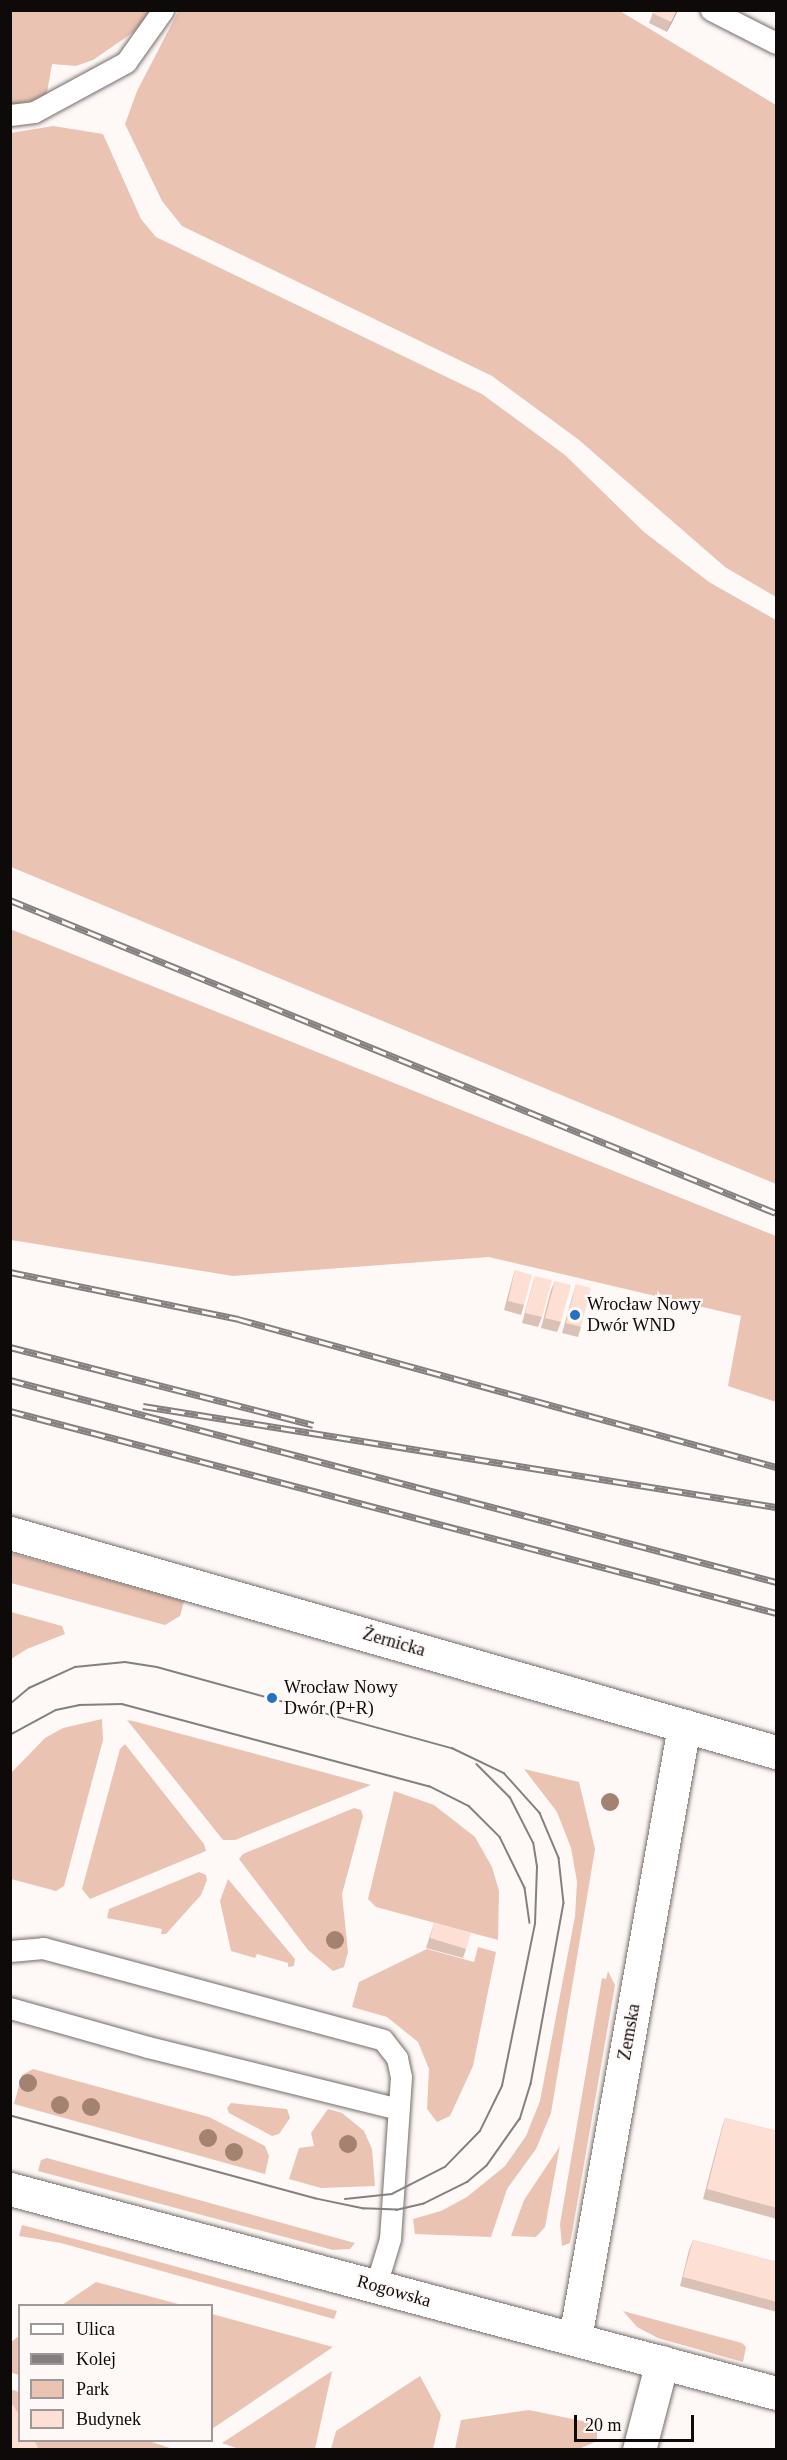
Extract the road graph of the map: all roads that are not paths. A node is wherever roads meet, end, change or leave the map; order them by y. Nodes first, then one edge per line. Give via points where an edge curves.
1 (164, 10) edge
2 (711, 10) edge
3 (777, 43) edge
4 (10, 115) edge
5 (10, 1533) edge
6 (684, 1726) junction
7 (777, 1752) edge
8 (10, 1951) edge
9 (10, 2008) edge
10 (398, 2109) junction
11 (10, 2190) edge
12 (376, 2285) junction
13 (575, 2338) junction
14 (662, 2362) junction
15 (777, 2393) edge
16 (639, 2450) edge

1 - 4 lane via 126,62 34,112
2 - 3 lane
5 - 6 street, Żernicka
6 - 7 street, Żernicka
6 - 13 street, Zemska
8 - 10 lane via 43,1948 382,2040 397,2058 401,2077
9 - 10 lane
10 - 12 lane via 390,2240
11 - 12 street, Rogowska
12 - 13 street, Rogowska
13 - 14 street, Rogowska
14 - 15 street, Rogowska
14 - 16 street

